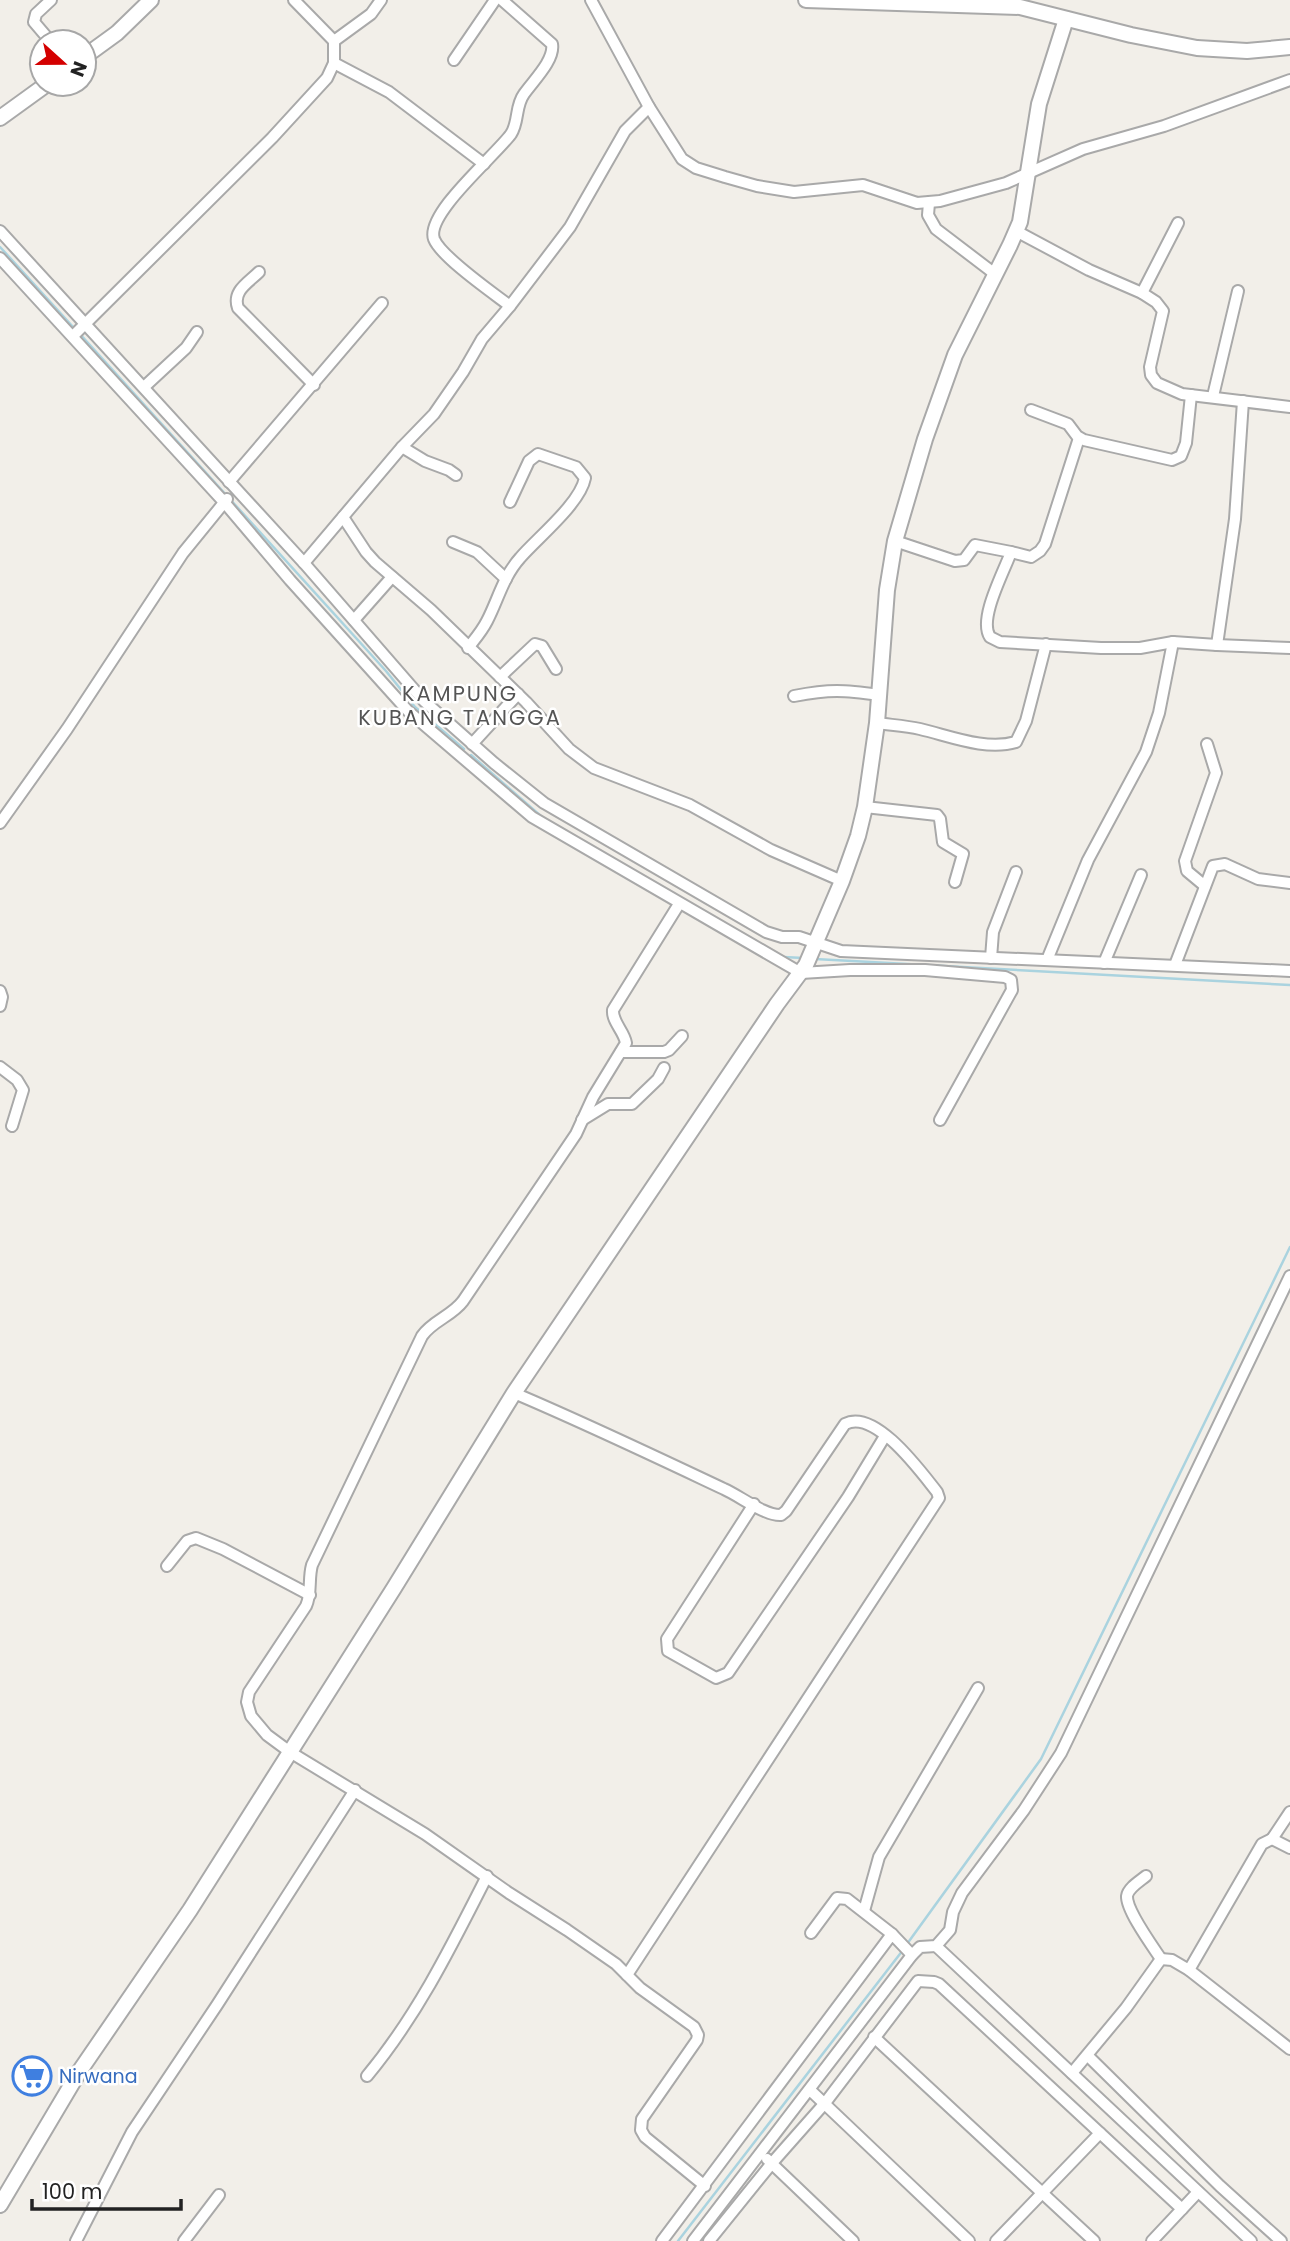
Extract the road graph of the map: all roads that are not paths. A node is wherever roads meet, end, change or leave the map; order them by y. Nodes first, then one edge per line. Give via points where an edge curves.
1 (51, 0) edge
2 (294, 0) edge
3 (381, 0) edge
4 (495, 0) edge
5 (502, 0) edge
6 (591, 0) edge
7 (806, 0) edge
8 (142, 4) edge
9 (1066, 19) junction
10 (39, 28) edge
11 (334, 41) junction
12 (98, 47) edge
13 (1290, 47) edge
14 (454, 60) dead end
15 (334, 63) junction
16 (1290, 80) edge
17 (28, 98) edge
18 (649, 107) junction
19 (0, 118) edge
20 (484, 164) junction
21 (1028, 175) junction
22 (929, 203) junction
23 (1178, 223) dead end
24 (0, 231) edge
25 (1016, 231) junction
26 (0, 258) edge
27 (259, 272) dead end
28 (995, 274) junction
29 (1238, 291) dead end
30 (1142, 293) junction
31 (382, 303) dead end
32 (510, 306) junction
33 (79, 330) junction
34 (197, 332) dead end
35 (314, 385) junction
36 (144, 387) junction
37 (1191, 395) junction
38 (1213, 396) junction
39 (1243, 401) junction
40 (1290, 407) edge
41 (1031, 410) dead end
42 (1079, 438) junction
43 (402, 447) junction
44 (456, 475) dead end
45 (230, 493) junction
46 (510, 502) dead end
47 (343, 517) junction
48 (895, 541) junction
49 (453, 542) dead end
50 (1011, 552) junction
51 (304, 563) junction
52 (392, 577) junction
53 (506, 579) junction
54 (354, 620) junction
55 (1173, 642) junction
56 (1045, 644) junction
57 (1217, 645) junction
58 (468, 648) junction
59 (1290, 648) edge
60 (556, 669) dead end
61 (500, 677) junction
62 (406, 684) junction
63 (517, 694) junction
64 (879, 695) junction
65 (794, 696) dead end
66 (408, 711) junction
67 (877, 723) junction
68 (472, 744) junction
69 (1207, 744) dead end
70 (865, 807) junction
71 (0, 823) edge
72 (1016, 872) dead end
73 (1141, 876) dead end
74 (842, 881) junction
75 (955, 882) dead end
76 (1290, 883) edge
77 (1205, 886) junction
78 (679, 904) junction
79 (814, 946) junction
80 (991, 958) junction
81 (1047, 960) junction
82 (1104, 963) junction
83 (1175, 965) junction
84 (803, 969) junction
85 (1290, 970) edge
86 (0, 990) edge
87 (0, 1006) edge
88 (682, 1036) dead end
89 (621, 1052) junction
90 (0, 1068) edge
91 (664, 1068) dead end
92 (582, 1120) junction
93 (940, 1120) dead end
94 (12, 1126) dead end
95 (1290, 1276) edge
96 (514, 1393) junction
97 (885, 1436) junction
98 (754, 1504) junction
99 (167, 1566) dead end
100 (310, 1595) junction
101 (978, 1688) dead end
102 (290, 1752) junction
103 (355, 1790) junction
104 (1290, 1812) edge
105 (1272, 1839) junction
106 (1290, 1848) edge
107 (487, 1876) junction
108 (1146, 1876) dead end
109 (864, 1911) junction
110 (811, 1933) dead end
111 (895, 1938) junction
112 (936, 1946) junction
113 (910, 1952) junction
114 (1161, 1959) junction
115 (1189, 1970) junction
116 (627, 1975) junction
117 (874, 2038) junction
118 (1290, 2049) edge
119 (1088, 2056) junction
120 (1072, 2073) junction
121 (367, 2076) dead end
122 (810, 2090) junction
123 (824, 2104) junction
124 (1100, 2133) junction
125 (761, 2153) junction
126 (772, 2163) junction
127 (705, 2186) junction
128 (1198, 2192) junction
129 (1042, 2193) junction
130 (219, 2195) dead end
131 (0, 2205) edge
132 (1182, 2209) junction
133 (76, 2241) edge
134 (184, 2241) edge
135 (662, 2241) edge
136 (693, 2241) edge
137 (709, 2241) edge
138 (853, 2241) edge
139 (969, 2241) edge
140 (996, 2241) edge
141 (1094, 2241) edge
142 (1152, 2241) edge
143 (1251, 2241) edge
144 (1280, 2241) edge

1 - 10 street via 36,15 34,22
2 - 11 street
3 - 11 street via 371,14
4 - 14 street
5 - 20 street via 553,49 520,99 513,131
6 - 18 street
7 - 9 street via 1020,7
8 - 12 street
9 - 13 street via 1198,48 1247,51
9 - 21 street via 1039,104
11 - 15 street
15 - 20 street via 388,92
15 - 33 street via 327,78 272,138
16 - 21 street via 1164,126 1083,149
17 - 19 street
18 - 22 street via 682,159 696,168 794,192 863,185
18 - 32 street via 625,131 570,227
20 - 32 street via 452,196 433,233 450,257
21 - 22 street
21 - 25 street
22 - 28 street via 928,215 936,229
23 - 30 street
24 - 33 street
25 - 28 street
25 - 30 street
26 - 33 street
27 - 35 street via 239,291 238,309
28 - 48 street via 955,355
29 - 38 street
30 - 37 street via 1164,311 1151,375 1172,391
31 - 35 street
32 - 43 street via 482,339 434,414
33 - 36 street
33 - 45 street
34 - 36 street
35 - 45 street
36 - 45 street
37 - 38 street
37 - 42 street via 1186,443 1177,459
38 - 39 street
39 - 40 street
39 - 57 street via 1235,519
41 - 42 street via 1068,424
42 - 50 street via 1045,544 1036,556
43 - 44 street
43 - 47 street
45 - 51 street
45 - 66 street via 290,580
45 - 71 street via 183,553
46 - 53 street via 529,461 538,454 576,467 585,478 582,489
47 - 51 street
47 - 52 street via 366,552
48 - 50 street via 955,561 964,560 975,545
48 - 64 street
49 - 53 street via 477,552
50 - 56 street via 988,613 987,633 1000,642
51 - 54 street
52 - 54 street
52 - 58 street
53 - 58 street via 486,624
54 - 62 street
55 - 56 street via 1140,648
55 - 57 street
55 - 81 street via 1146,752 1088,860
56 - 67 street via 1026,721 1016,742 1003,746
57 - 59 street
58 - 61 street
60 - 61 street via 542,646 535,644
61 - 63 street
62 - 66 street
62 - 68 street
63 - 68 street
63 - 74 street via 569,749 594,768 690,805 771,850
64 - 65 street via 841,689
64 - 67 street
66 - 78 street via 532,817
67 - 70 street
68 - 79 street via 544,803 595,834 766,932 799,937
69 - 77 street via 1216,773 1185,861 1187,871
70 - 74 street
70 - 75 street via 937,815 943,842 963,854
72 - 80 street via 993,932
73 - 82 street
74 - 79 street
76 - 77 street via 1266,881 1218,864
77 - 83 street
78 - 84 street
78 - 89 street via 613,1010 626,1040
79 - 80 street
79 - 84 street
80 - 81 street
81 - 82 street
82 - 83 street
83 - 85 street
84 - 93 street via 925,970 1011,980 1012,990
84 - 96 street
86 - 87 street
88 - 89 street via 664,1052
89 - 92 street
90 - 94 street via 23,1090
91 - 92 street via 632,1104 608,1104
92 - 100 street via 463,1301 424,1333 313,1565
95 - 112 street via 1061,1753 962,1893 950,1930
96 - 98 street
96 - 102 street
97 - 98 street via 864,1421 848,1422 786,1511 771,1515
97 - 98 street via 728,1673 716,1678 668,1651 667,1639
97 - 116 street via 937,1492 938,1501
99 - 100 street via 187,1541 196,1538
100 - 102 street via 247,1702 258,1725
101 - 109 street via 878,1857
102 - 103 street
102 - 131 street via 79,2072
103 - 107 street
103 - 133 street via 132,2132
104 - 105 street
105 - 106 street
105 - 115 street via 1262,1844
107 - 116 street
107 - 121 street via 412,2015
108 - 114 street via 1127,1898
109 - 110 street via 837,1898
109 - 111 street
111 - 113 street
111 - 127 street
112 - 113 street
112 - 120 street
113 - 122 street
114 - 115 street
114 - 119 street
115 - 118 street
116 - 127 street via 697,2031 695,2045 642,2119 641,2130
117 - 123 street
117 - 124 street via 915,1982 934,1982
117 - 129 street
119 - 120 street
119 - 144 street
120 - 128 street
122 - 123 street
122 - 125 street
123 - 126 street
123 - 139 street
124 - 129 street
124 - 132 street
125 - 126 street
125 - 136 street
126 - 137 street
126 - 138 street
127 - 135 street
128 - 132 street
128 - 143 street
129 - 140 street
129 - 141 street
130 - 134 street
132 - 142 street

